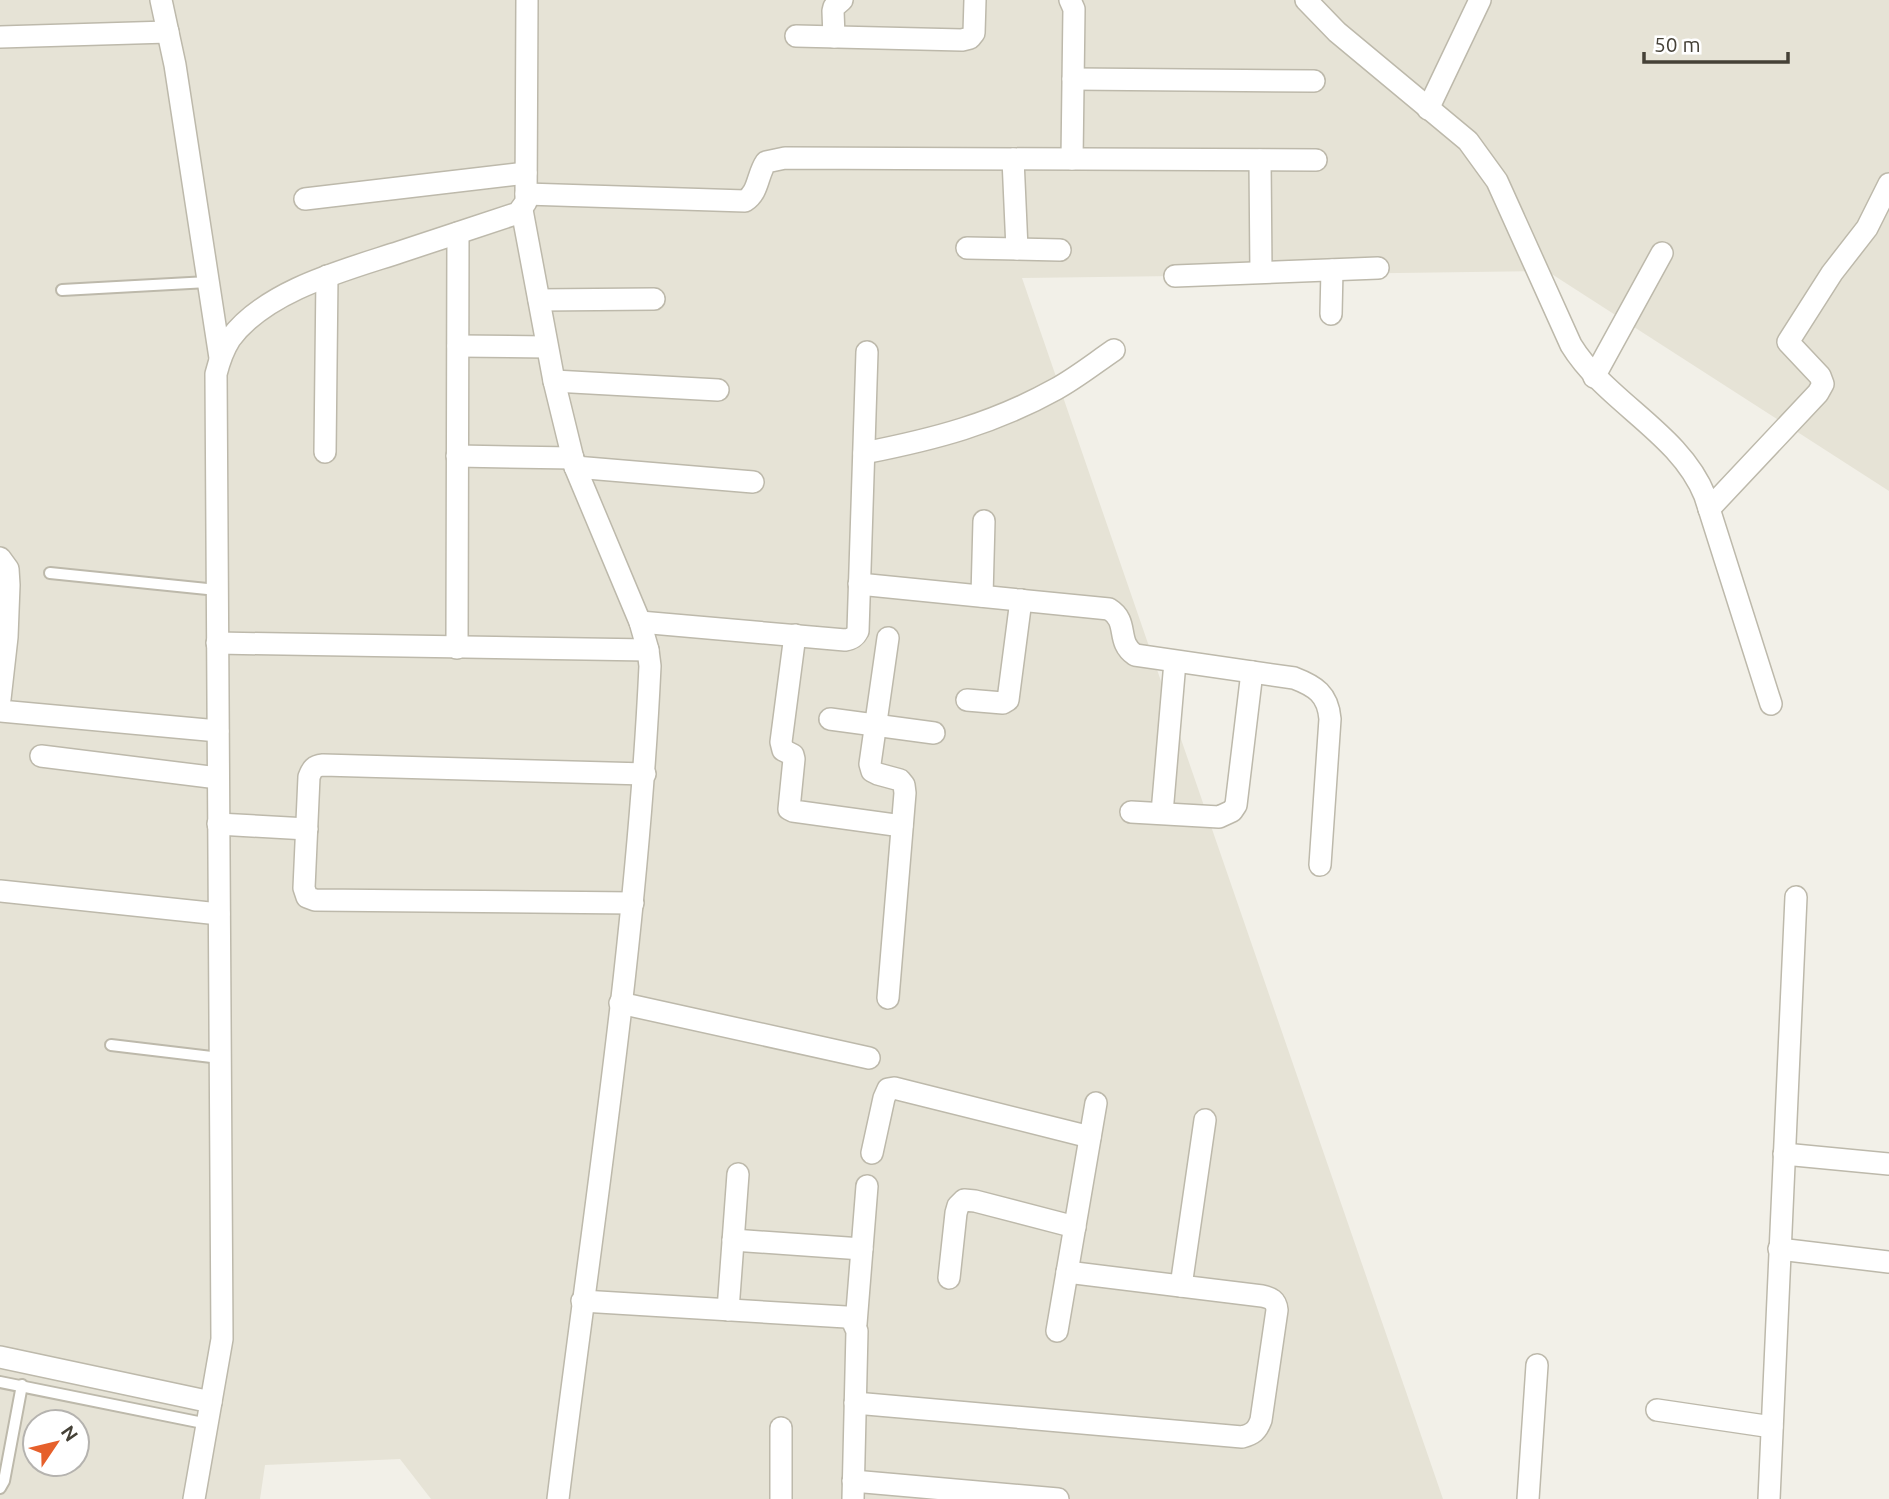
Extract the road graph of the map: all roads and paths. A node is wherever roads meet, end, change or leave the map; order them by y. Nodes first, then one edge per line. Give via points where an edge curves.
1 (161, 0) edge
2 (527, 0) edge
3 (842, 0) edge
4 (975, 0) edge
5 (1070, 0) edge
6 (1306, 0) edge
7 (1480, 0) edge
8 (168, 32) junction
9 (796, 36) dead end
10 (0, 37) edge
11 (834, 37) junction
12 (1073, 79) junction
13 (1314, 81) dead end
14 (1428, 109) junction
15 (1013, 159) junction
16 (1072, 159) junction
17 (1260, 159) junction
18 (1316, 160) dead end
19 (1889, 184) edge
20 (525, 192) junction
21 (305, 199) dead end
22 (458, 233) junction
23 (967, 248) dead end
24 (1017, 249) junction
25 (1060, 250) dead end
26 (1662, 253) dead end
27 (1378, 268) dead end
28 (1332, 270) junction
29 (1261, 272) junction
30 (327, 276) junction
31 (1175, 276) dead end
32 (208, 282) junction
33 (62, 290) dead end
34 (654, 299) dead end
35 (539, 300) junction
36 (1331, 314) dead end
37 (458, 346) junction
38 (547, 347) junction
39 (1114, 350) dead end
40 (867, 352) dead end
41 (220, 358) junction
42 (1594, 377) junction
43 (554, 381) junction
44 (718, 390) dead end
45 (325, 452) dead end
46 (864, 453) junction
47 (457, 456) junction
48 (574, 463) junction
49 (753, 482) dead end
50 (1709, 509) junction
51 (984, 521) dead end
52 (0, 558) edge
53 (50, 573) dead end
54 (859, 584) junction
55 (217, 590) junction
56 (982, 596) junction
57 (1021, 600) junction
58 (640, 622) junction
59 (795, 635) junction
60 (888, 638) dead end
61 (217, 643) junction
62 (457, 648) junction
63 (648, 650) junction
64 (1175, 662) junction
65 (1252, 673) junction
66 (1, 689) edge
67 (967, 700) dead end
68 (1771, 704) dead end
69 (0, 711) edge
70 (830, 719) dead end
71 (877, 726) junction
72 (218, 731) junction
73 (934, 733) dead end
74 (41, 756) dead end
75 (645, 774) junction
76 (218, 778) junction
77 (1131, 812) dead end
78 (1163, 813) junction
79 (218, 824) junction
80 (902, 826) junction
81 (307, 829) junction
82 (1320, 865) dead end
83 (0, 891) edge
84 (1796, 897) dead end
85 (633, 903) junction
86 (219, 914) junction
87 (888, 998) dead end
88 (620, 1003) junction
89 (111, 1045) dead end
90 (220, 1058) junction
91 (869, 1058) dead end
92 (1096, 1103) dead end
93 (1205, 1120) dead end
94 (1090, 1137) junction
95 (872, 1153) dead end
96 (1784, 1154) junction
97 (1889, 1164) edge
98 (738, 1174) dead end
99 (867, 1186) dead end
100 (1075, 1227) junction
101 (733, 1240) junction
102 (862, 1249) junction
103 (1779, 1249) junction
104 (1889, 1262) edge
105 (1067, 1272) junction
106 (948, 1278) dead end
107 (1181, 1286) junction
108 (582, 1301) junction
109 (728, 1310) junction
110 (856, 1324) junction
111 (1057, 1331) dead end
112 (0, 1357) edge
113 (1537, 1365) dead end
114 (0, 1382) edge
115 (22, 1385) junction
116 (212, 1402) junction
117 (855, 1403) junction
118 (1657, 1410) dead end
119 (208, 1424) junction
120 (1772, 1427) junction
121 (781, 1428) dead end
122 (0, 1488) edge
123 (853, 1490) edge
124 (194, 1499) edge
125 (558, 1499) edge
126 (781, 1499) edge
127 (1058, 1499) edge
128 (1528, 1499) edge
129 (1769, 1499) edge

1 - 8 street
2 - 20 street
3 - 11 street via 833,11
4 - 11 street via 970,38
5 - 12 street via 1074,9
6 - 14 street
7 - 14 street
8 - 10 street
8 - 32 street
9 - 11 street
12 - 13 street
12 - 16 street
14 - 42 street via 1468,141 1497,181 1571,345
15 - 16 street
15 - 20 street via 774,160 766,162 756,188 745,201
15 - 24 street
16 - 17 street
17 - 18 street
17 - 29 street
19 - 50 street via 1867,229 1788,342 1823,384
20 - 21 street
20 - 22 street
20 - 35 street
22 - 30 street
22 - 37 street
23 - 24 street
24 - 25 street
26 - 42 street
27 - 28 street
28 - 29 street
28 - 36 street
29 - 31 street
30 - 41 street via 272,303 230,339
30 - 45 street
32 - 33 lane
32 - 41 street
34 - 35 street
35 - 38 street
37 - 38 street
37 - 47 street
38 - 43 street
39 - 46 street via 1057,388 996,418 931,440
40 - 46 street
41 - 55 street via 216,374
42 - 50 street via 1690,467
43 - 44 street
43 - 48 street
46 - 54 street
47 - 48 street
47 - 62 street
48 - 49 street
48 - 58 street
50 - 68 street
51 - 56 street
52 - 66 street via 8,569 9,586
53 - 55 lane
54 - 56 street
54 - 59 street via 858,631 851,639
55 - 61 street
56 - 57 street
57 - 64 street via 1109,609 1122,623 1128,650
57 - 67 street via 1008,700
58 - 59 street
58 - 63 street
59 - 80 street via 781,742 794,759 789,808
60 - 71 street
61 - 62 street
61 - 72 street
62 - 63 street
63 - 75 street
64 - 65 street
64 - 78 street
65 - 78 street via 1232,811 1219,817
65 - 82 street via 1313,685 1329,706
69 - 72 street
70 - 71 street
71 - 73 street
71 - 80 street via 870,764 872,771 904,785
72 - 76 street
74 - 76 street
75 - 81 street via 317,765 309,777
75 - 85 street
76 - 79 street
77 - 78 street
79 - 81 street
79 - 86 street
80 - 87 street
81 - 85 street via 304,888 307,897 315,900
83 - 86 street
84 - 96 street
85 - 88 street
86 - 90 street
88 - 91 street
88 - 108 street
89 - 90 lane
90 - 116 street via 222,1339
92 - 94 street
93 - 107 street
94 - 95 street via 894,1088 888,1089 884,1098
94 - 100 street
96 - 97 street
96 - 103 street
98 - 101 street
99 - 102 street
100 - 105 street
100 - 106 street via 964,1200 956,1213
101 - 102 street
101 - 109 street
102 - 110 street
103 - 104 street
103 - 120 street
105 - 107 street
105 - 111 street
107 - 117 street via 1262,1296 1276,1303 1261,1420 1251,1435
108 - 109 street
108 - 125 street
109 - 110 street via 846,1317
110 - 117 street
112 - 116 street
113 - 128 street
114 - 115 lane
115 - 119 lane
115 - 122 lane
116 - 119 street
117 - 123 street
118 - 120 street
119 - 124 street
120 - 129 street
121 - 126 street
123 - 127 street

